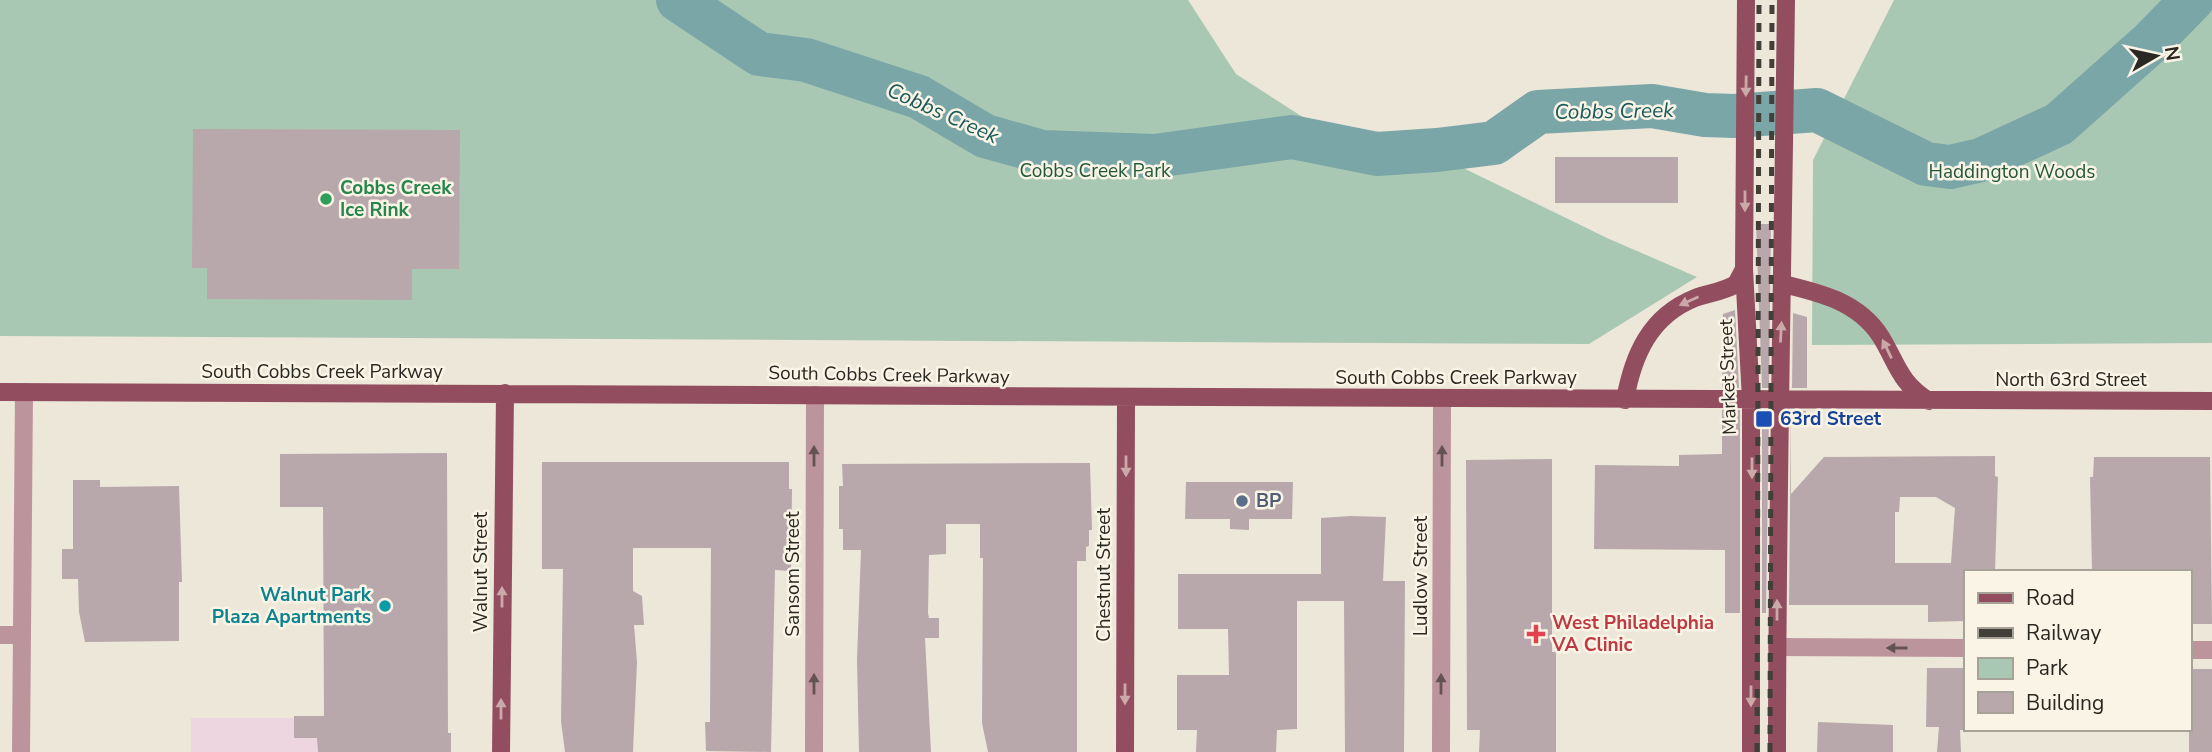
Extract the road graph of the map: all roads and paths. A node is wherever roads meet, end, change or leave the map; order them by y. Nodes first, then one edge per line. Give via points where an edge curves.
1 (1746, 0) edge
2 (1786, 0) edge
3 (1744, 268) junction
4 (1783, 284) junction
5 (0, 392) edge
6 (24, 392) junction
7 (505, 393) junction
8 (815, 395) junction
9 (1126, 398) junction
10 (1442, 400) junction
11 (1625, 400) junction
12 (1751, 400) junction
13 (1778, 400) junction
14 (1929, 401) junction
15 (2212, 401) edge
16 (0, 635) edge
17 (21, 635) junction
18 (1777, 647) junction
19 (1964, 648) edge
20 (2191, 650) edge
21 (2212, 650) edge
22 (21, 752) edge
23 (501, 752) edge
24 (814, 752) edge
25 (1125, 752) edge
26 (1441, 752) edge
27 (1751, 752) edge
28 (1777, 752) edge

1 -> 3 main road, Market Street
2 - 4 main road
3 -> 11 main road via 1736,284 1680,304 1650,330 1636,357
3 - 12 main road, Market Street
13 -> 4 main road
14 -> 4 main road via 1907,385 1881,337 1858,311 1823,293
5 - 6 main road, South Cobbs Creek Parkway
6 - 7 main road, South Cobbs Creek Parkway
6 - 17 street
7 - 8 main road, South Cobbs Creek Parkway
23 -> 7 main road, Walnut Street
8 - 9 main road, South Cobbs Creek Parkway
24 -> 8 street, Sansom Street
9 - 10 main road, South Cobbs Creek Parkway
9 -> 25 main road, Chestnut Street
10 - 11 main road, South Cobbs Creek Parkway
26 -> 10 street, Ludlow Street
11 - 12 main road, South Cobbs Creek Parkway
12 - 13 main road, South Cobbs Creek Parkway
12 -> 27 main road, Market Street
13 - 14 main road, North 63rd Street
18 -> 13 main road
14 - 15 main road, North 63rd Street
16 - 17 street
17 - 22 street
19 -> 18 street
18 - 28 main road
20 - 21 street

